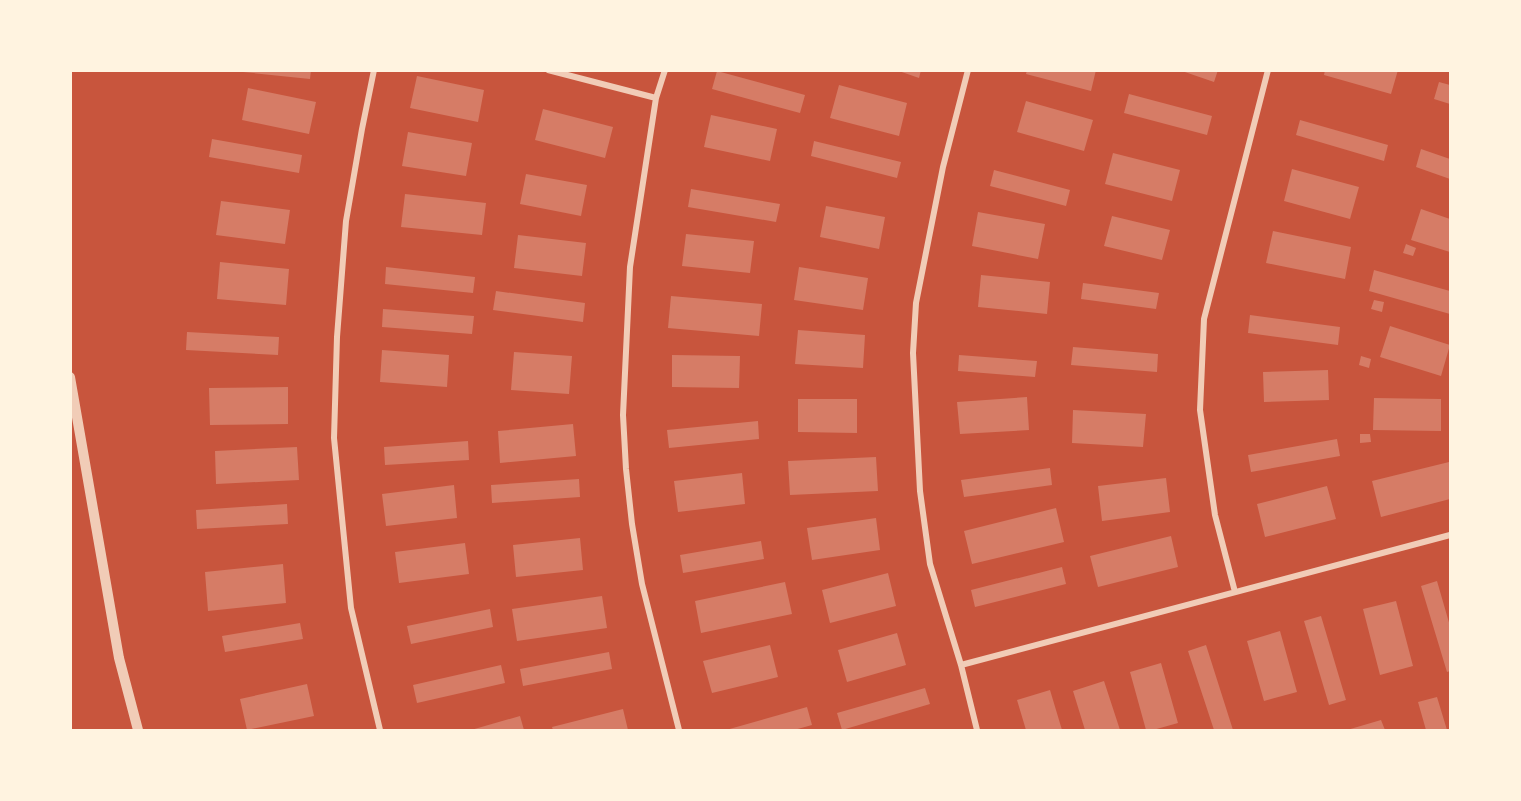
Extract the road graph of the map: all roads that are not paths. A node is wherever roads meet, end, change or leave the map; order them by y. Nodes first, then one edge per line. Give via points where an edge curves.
1 (374, 70) edge
2 (548, 70) edge
3 (665, 70) edge
4 (969, 70) edge
5 (1269, 70) edge
6 (656, 98) junction
7 (70, 377) edge
8 (1450, 535) edge
9 (1235, 592) junction
10 (961, 665) junction
11 (138, 730) edge
12 (380, 730) edge
13 (679, 730) edge
14 (977, 730) edge

1 - 12 street via 346,221 334,438 351,608
2 - 6 street
3 - 6 street
4 - 10 street via 943,167 916,303 913,353 920,490 930,564
5 - 9 street via 1204,319 1200,410 1215,515
6 - 13 street via 630,267 623,415 628,491 642,584
7 - 11 street via 119,658
8 - 9 street
9 - 10 street
10 - 14 street

